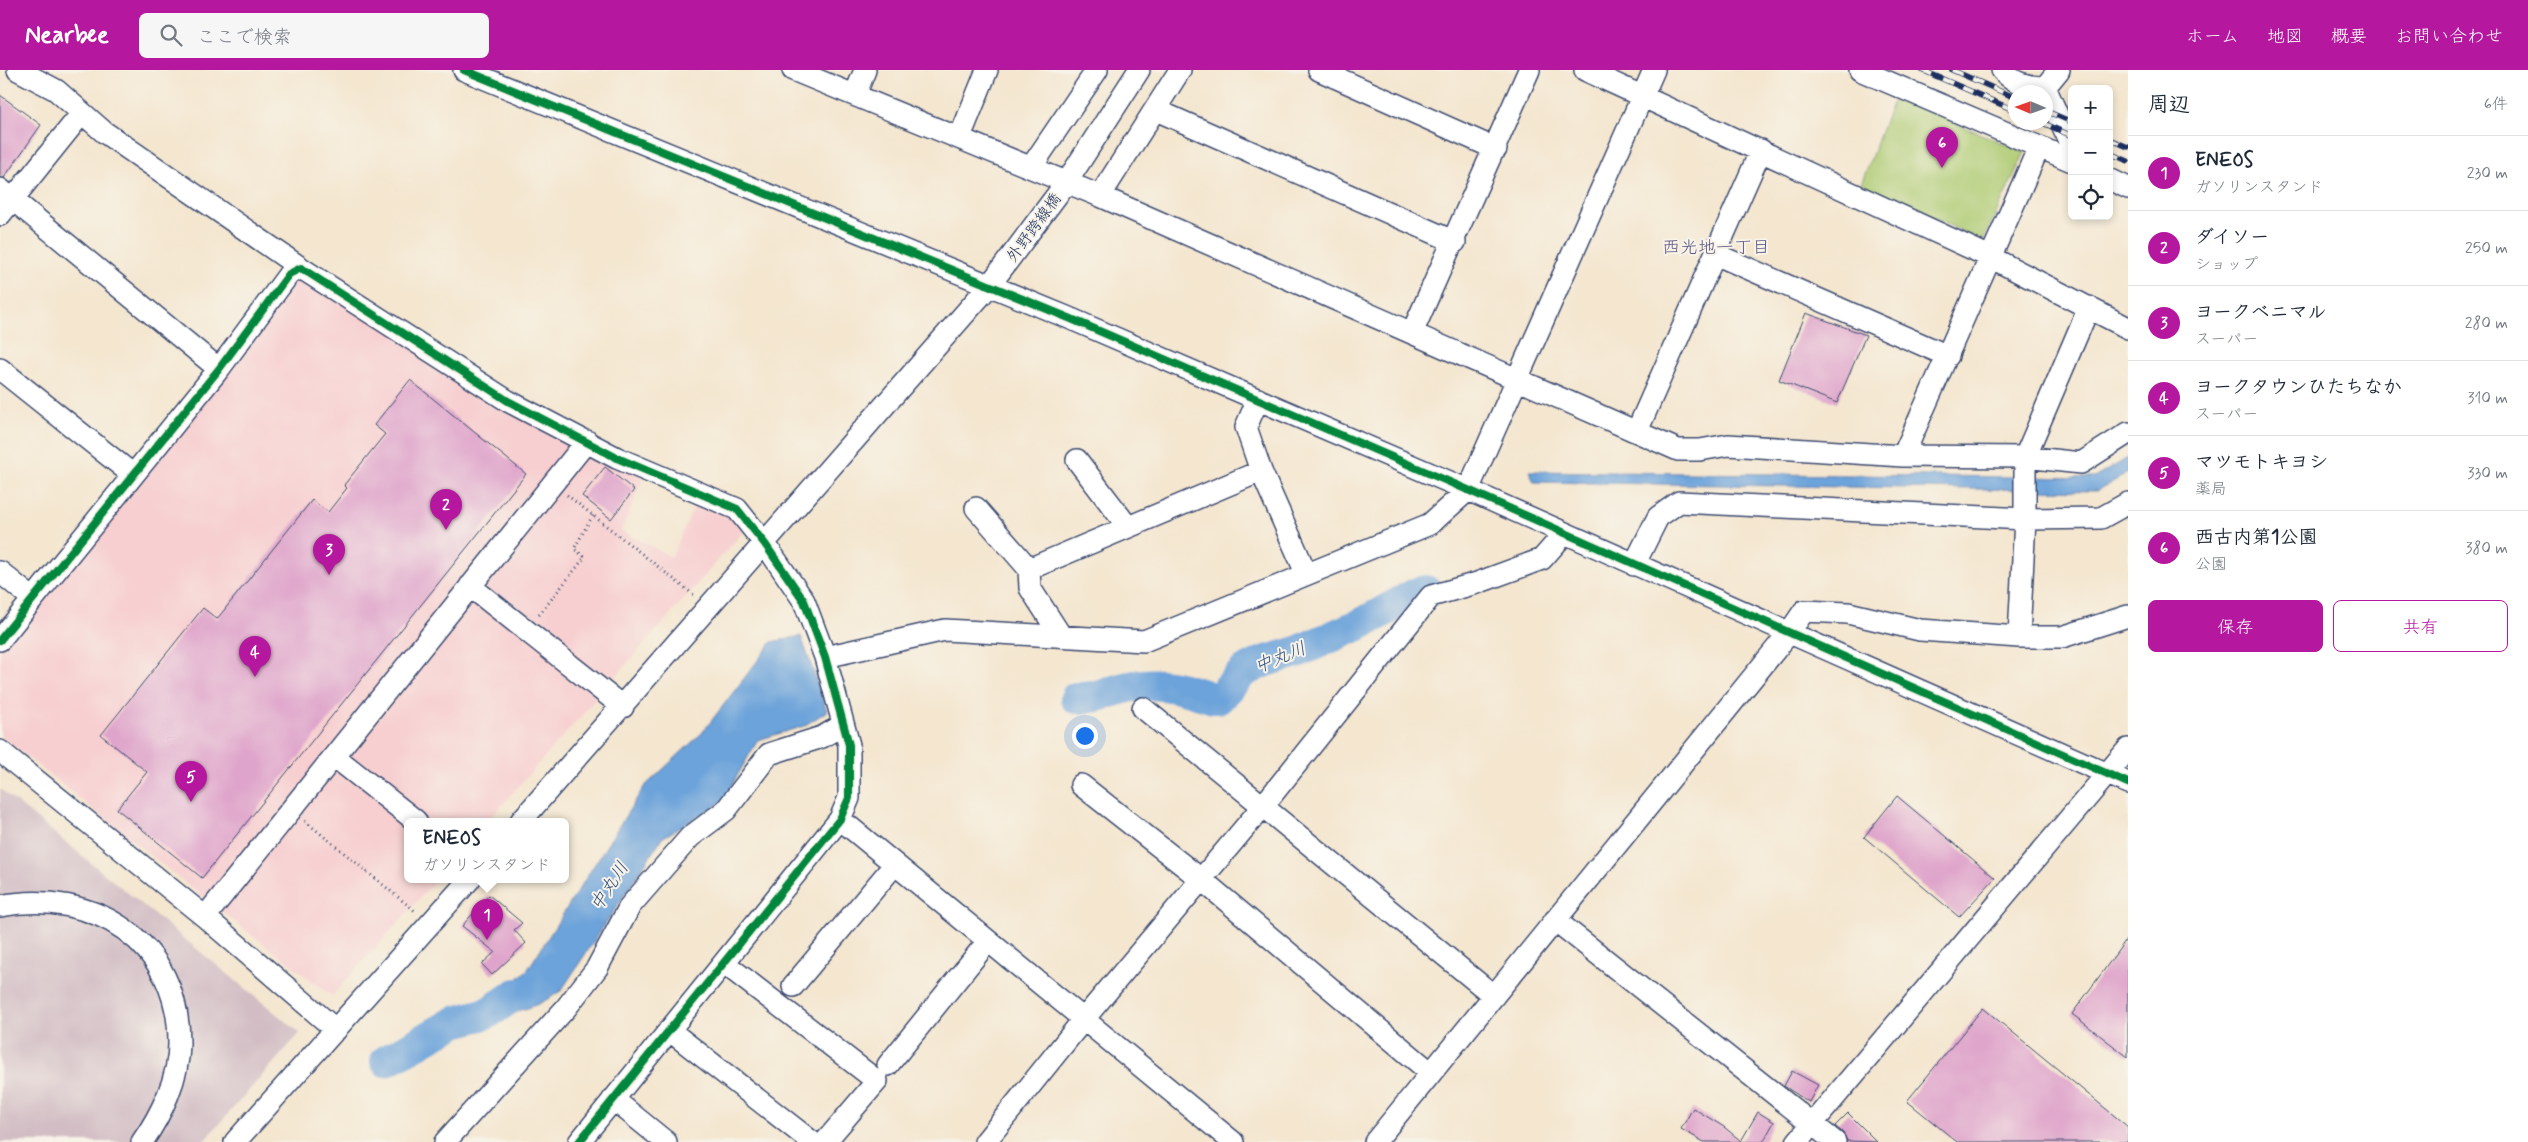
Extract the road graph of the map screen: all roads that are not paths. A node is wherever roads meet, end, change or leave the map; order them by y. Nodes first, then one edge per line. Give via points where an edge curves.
1 (18, 70) edge
2 (464, 70) edge
3 (793, 70) edge
4 (865, 70) edge
5 (987, 70) edge
6 (1097, 70) edge
7 (1139, 70) edge
8 (1180, 70) edge
9 (1318, 70) edge
10 (1529, 70) edge
11 (1585, 70) edge
12 (1654, 70) edge
13 (1860, 70) edge
14 (2002, 70) edge
15 (2059, 70) edge
16 (498, 76) edge
17 (2024, 85) edge
18 (2047, 85) edge
19 (855, 95) junction
20 (1643, 96) junction
21 (2053, 105) edge
22 (1156, 110) junction
23 (82, 113) junction
24 (960, 137) junction
25 (2068, 139) edge
26 (2039, 147) junction
27 (1496, 149) junction
28 (1761, 150) junction
29 (2068, 159) edge
30 (1032, 166) junction
31 (1070, 175) junction
32 (2113, 181) edge
33 (2128, 188) edge
34 (7, 194) edge
35 (1100, 196) junction
36 (0, 215) edge
37 (1455, 242) junction
38 (1715, 254) junction
39 (1990, 257) junction
40 (301, 268) junction
41 (989, 286) junction
42 (2089, 307) junction
43 (2128, 328) edge
44 (1412, 333) junction
45 (1948, 356) junction
46 (0, 369) edge
47 (219, 369) junction
48 (1518, 379) junction
49 (1258, 400) junction
50 (1637, 431) junction
51 (2128, 433) edge
52 (587, 441) junction
53 (1904, 456) junction
54 (2025, 456) junction
55 (1078, 460) dead end
56 (1261, 471) junction
57 (133, 475) junction
58 (1468, 490) junction
59 (2128, 503) edge
60 (976, 508) dead end
61 (2025, 519) junction
62 (1128, 527) junction
63 (1564, 534) junction
64 (765, 544) junction
65 (1634, 565) junction
66 (1029, 569) junction
67 (0, 572) edge
68 (1306, 573) junction
69 (470, 586) junction
70 (33, 599) junction
71 (2128, 616) edge
72 (1790, 633) junction
73 (1061, 636) junction
74 (2019, 637) junction
75 (0, 640) edge
76 (825, 657) junction
77 (623, 708) junction
78 (1143, 708) dead end
79 (843, 725) junction
80 (2128, 749) edge
81 (0, 751) edge
82 (335, 757) junction
83 (2107, 774) junction
84 (2128, 783) edge
85 (1081, 784) dead end
86 (1263, 806) junction
87 (412, 818) edge
88 (524, 818) edge
89 (840, 819) junction
90 (895, 864) junction
91 (1202, 880) junction
92 (466, 883) edge
93 (0, 906) edge
94 (205, 917) junction
95 (1555, 920) junction
96 (988, 941) junction
97 (724, 963) junction
98 (793, 986) dead end
99 (1494, 996) junction
100 (1083, 1020) junction
101 (336, 1030) junction
102 (669, 1030) junction
103 (888, 1065) dead end
104 (1431, 1073) junction
105 (613, 1099) junction
106 (1812, 1123) junction
107 (142, 1142) edge
108 (235, 1142) edge
109 (445, 1142) edge
110 (579, 1142) edge
111 (666, 1142) edge
112 (812, 1142) edge
113 (825, 1142) edge
114 (985, 1142) edge
115 (1233, 1142) edge
116 (1375, 1142) edge
117 (1797, 1142) edge
118 (1835, 1142) edge

1 - 23 street via 56,90
2 - 16 street
3 - 19 street
4 - 19 street
5 - 24 street
6 - 30 street
7 - 31 street, 外野跨線橋
8 - 22 street
9 - 27 street
10 - 27 street
11 - 20 street
12 - 20 street
13 - 26 street
14 - 17 street via 2008,78
15 - 18 street
16 - 41 street
19 - 24 street
20 - 28 street
20 - 48 street
21 - 25 street
22 - 35 street
22 - 37 street
23 - 34 street
23 - 40 street via 104,132
24 - 30 street
26 - 29 street
26 - 39 street
27 - 37 street
28 - 38 street
28 - 39 street
30 - 31 street
31 - 35 street
31 - 41 street, 外野跨線橋
32 - 33 street
34 - 36 street
34 - 47 street
35 - 44 street
37 - 44 street
38 - 45 street
38 - 50 street
39 - 42 street
39 - 45 street
40 - 47 street via 289,274
40 - 52 street via 508,401
41 - 49 street
41 - 64 street, 外野跨線橋
42 - 43 street
42 - 54 street
44 - 48 street
45 - 53 street
46 - 57 street
47 - 57 street
48 - 50 street
48 - 58 street
49 - 56 street via 1246,427
49 - 58 street
50 - 53 street via 1678,450 1728,445
51 - 54 street via 2081,463
52 - 64 street via 617,458 737,509
52 - 69 street
53 - 54 street
54 - 61 street
55 - 62 street
56 - 62 street
56 - 68 street
57 - 70 street
58 - 63 street
58 - 68 street via 1430,524
59 - 61 street via 2101,518
60 - 66 street
61 - 65 street via 1679,502 1658,517
61 - 74 street
62 - 66 street
63 - 65 street
63 - 86 street via 1542,559 1430,596
64 - 76 street via 804,601
64 - 77 street, 外野跨線橋
65 - 72 street
66 - 73 street via 1030,588
67 - 70 street
68 - 73 street via 1144,641
69 - 77 street
69 - 82 street
70 - 75 street
71 - 74 street via 2062,637
72 - 74 street via 1804,611 1848,613 1920,630
72 - 83 street
72 - 95 street
73 - 76 street via 945,630
76 - 79 street
77 - 88 street, 外野跨線橋
78 - 86 street
79 - 89 street via 849,745 850,798
79 - 109 street via 822,737 769,754 726,810 690,837 630,906 596,968 566,1008
80 - 83 street
81 - 94 street
82 - 87 street
82 - 94 street
83 - 84 street
83 - 106 street
85 - 91 street
86 - 91 street
86 - 99 street
89 - 90 street
89 - 97 street
90 - 96 street
90 - 98 street
91 - 100 street
91 - 104 street
92 - 101 street
93 - 107 street via 57,902 93,911 125,930 160,968 178,1019 179,1046 173,1081 153,1126
94 - 101 street
95 - 99 street
95 - 106 street
96 - 100 street
96 - 103 street
97 - 102 street
97 - 113 street via 877,1082
99 - 104 street
100 - 114 street
100 - 115 street
101 - 108 street
102 - 105 street
102 - 112 street
104 - 116 street
105 - 110 street
105 - 111 street
106 - 117 street
106 - 118 street

